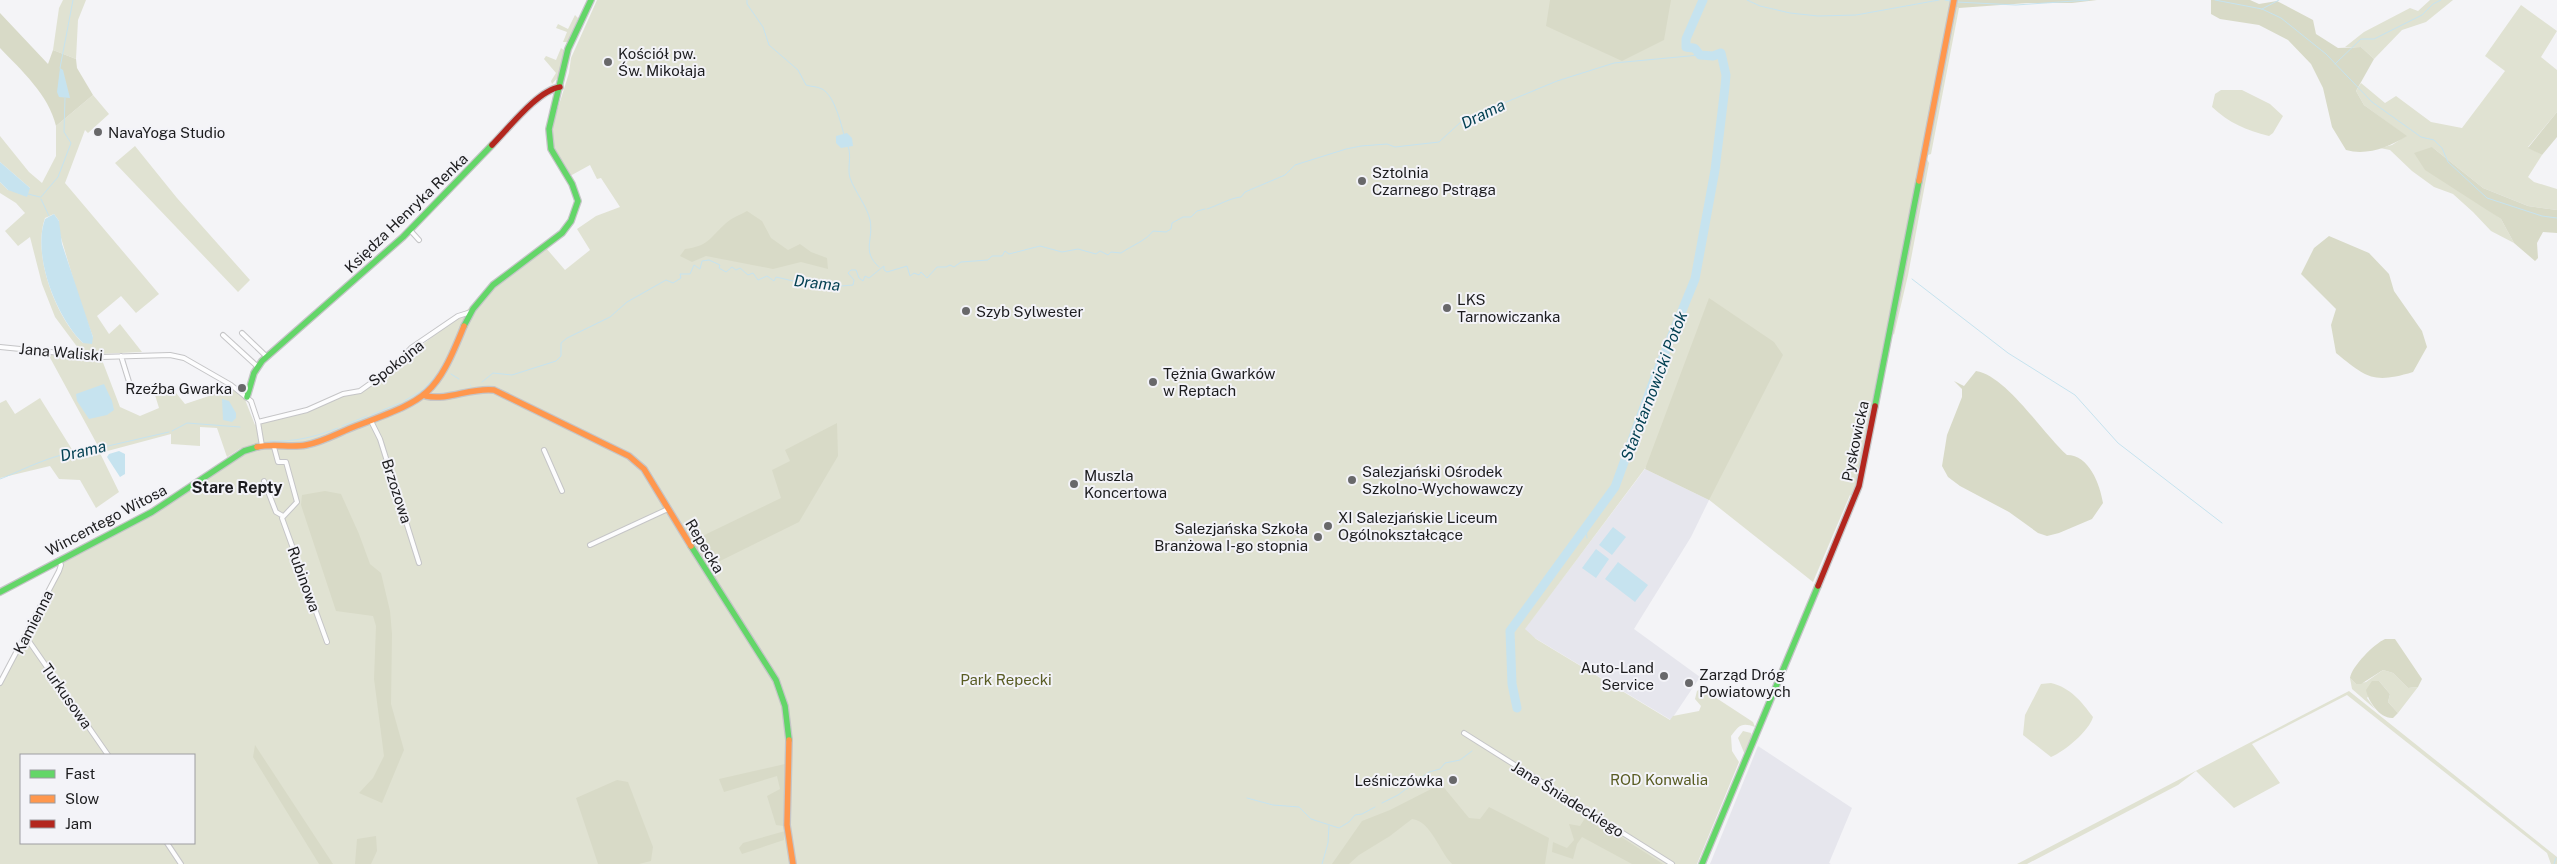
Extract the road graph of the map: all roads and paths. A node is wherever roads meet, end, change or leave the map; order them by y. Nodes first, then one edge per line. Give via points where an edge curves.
1 (591, 0) edge
2 (1954, 0) edge
3 (560, 87) junction
4 (410, 230) junction
5 (419, 240) dead end
6 (472, 312) junction
7 (242, 333) dead end
8 (223, 336) dead end
9 (0, 347) edge
10 (121, 356) junction
11 (267, 357) junction
12 (258, 367) junction
13 (130, 385) dead end
14 (426, 396) junction
15 (247, 397) junction
16 (371, 420) junction
17 (258, 422) junction
18 (262, 446) junction
19 (274, 447) junction
20 (544, 450) dead end
21 (264, 482) dead end
22 (562, 491) dead end
23 (668, 509) junction
24 (283, 516) junction
25 (590, 545) dead end
26 (59, 560) junction
27 (419, 563) dead end
28 (0, 592) edge
29 (26, 637) junction
30 (327, 642) dead end
31 (0, 683) edge
32 (1464, 734) dead end
33 (107, 754) edge
34 (167, 844) edge
35 (181, 864) edge
36 (793, 864) edge
37 (1672, 864) edge
38 (1702, 864) edge

1 - 3 street, Wincentego Witosa via 570,43
2 - 38 street, Pyskowicka via 1859,486
3 - 4 street, Księdza Henryka Renka via 552,88 535,101
3 - 6 street, Wincentego Witosa via 549,124 549,142 577,197 577,212 555,238 494,284
4 - 5 street
4 - 11 street, Księdza Henryka Renka
6 - 14 street, Wincentego Witosa via 443,376
6 - 17 street, Spokojna via 458,316 411,348 395,366 360,391 343,394 300,412
7 - 11 street
8 - 12 street
9 - 10 street, Jana Waliski
10 - 13 street, Jana Waliski
10 - 15 street, Jana Waliski via 177,356 202,367
11 - 12 street, Księdza Henryka Renka
12 - 15 street, Księdza Henryka Renka
14 - 16 street, Wincentego Witosa
14 - 23 street, Repecka via 434,398 485,388 502,393 629,456 644,469
15 - 17 street
16 - 19 street, Wincentego Witosa via 308,445
16 - 27 street, Brzozowa
17 - 18 street
18 - 19 street, Wincentego Witosa
18 - 26 street, Wincentego Witosa via 244,451 158,508
19 - 24 street via 278,462 286,462 297,502
20 - 22 street
21 - 24 street, Rubinowa via 276,512
23 - 25 street
23 - 36 street, Repecka via 780,691 788,729 786,821
24 - 30 street, Rubinowa
26 - 28 street, Wincentego Witosa
26 - 29 street, Kamienna via 59,571
29 - 31 street, Kamienna
29 - 33 street, Turkusowa
32 - 37 street, Jana Śniadeckiego
34 - 35 street

